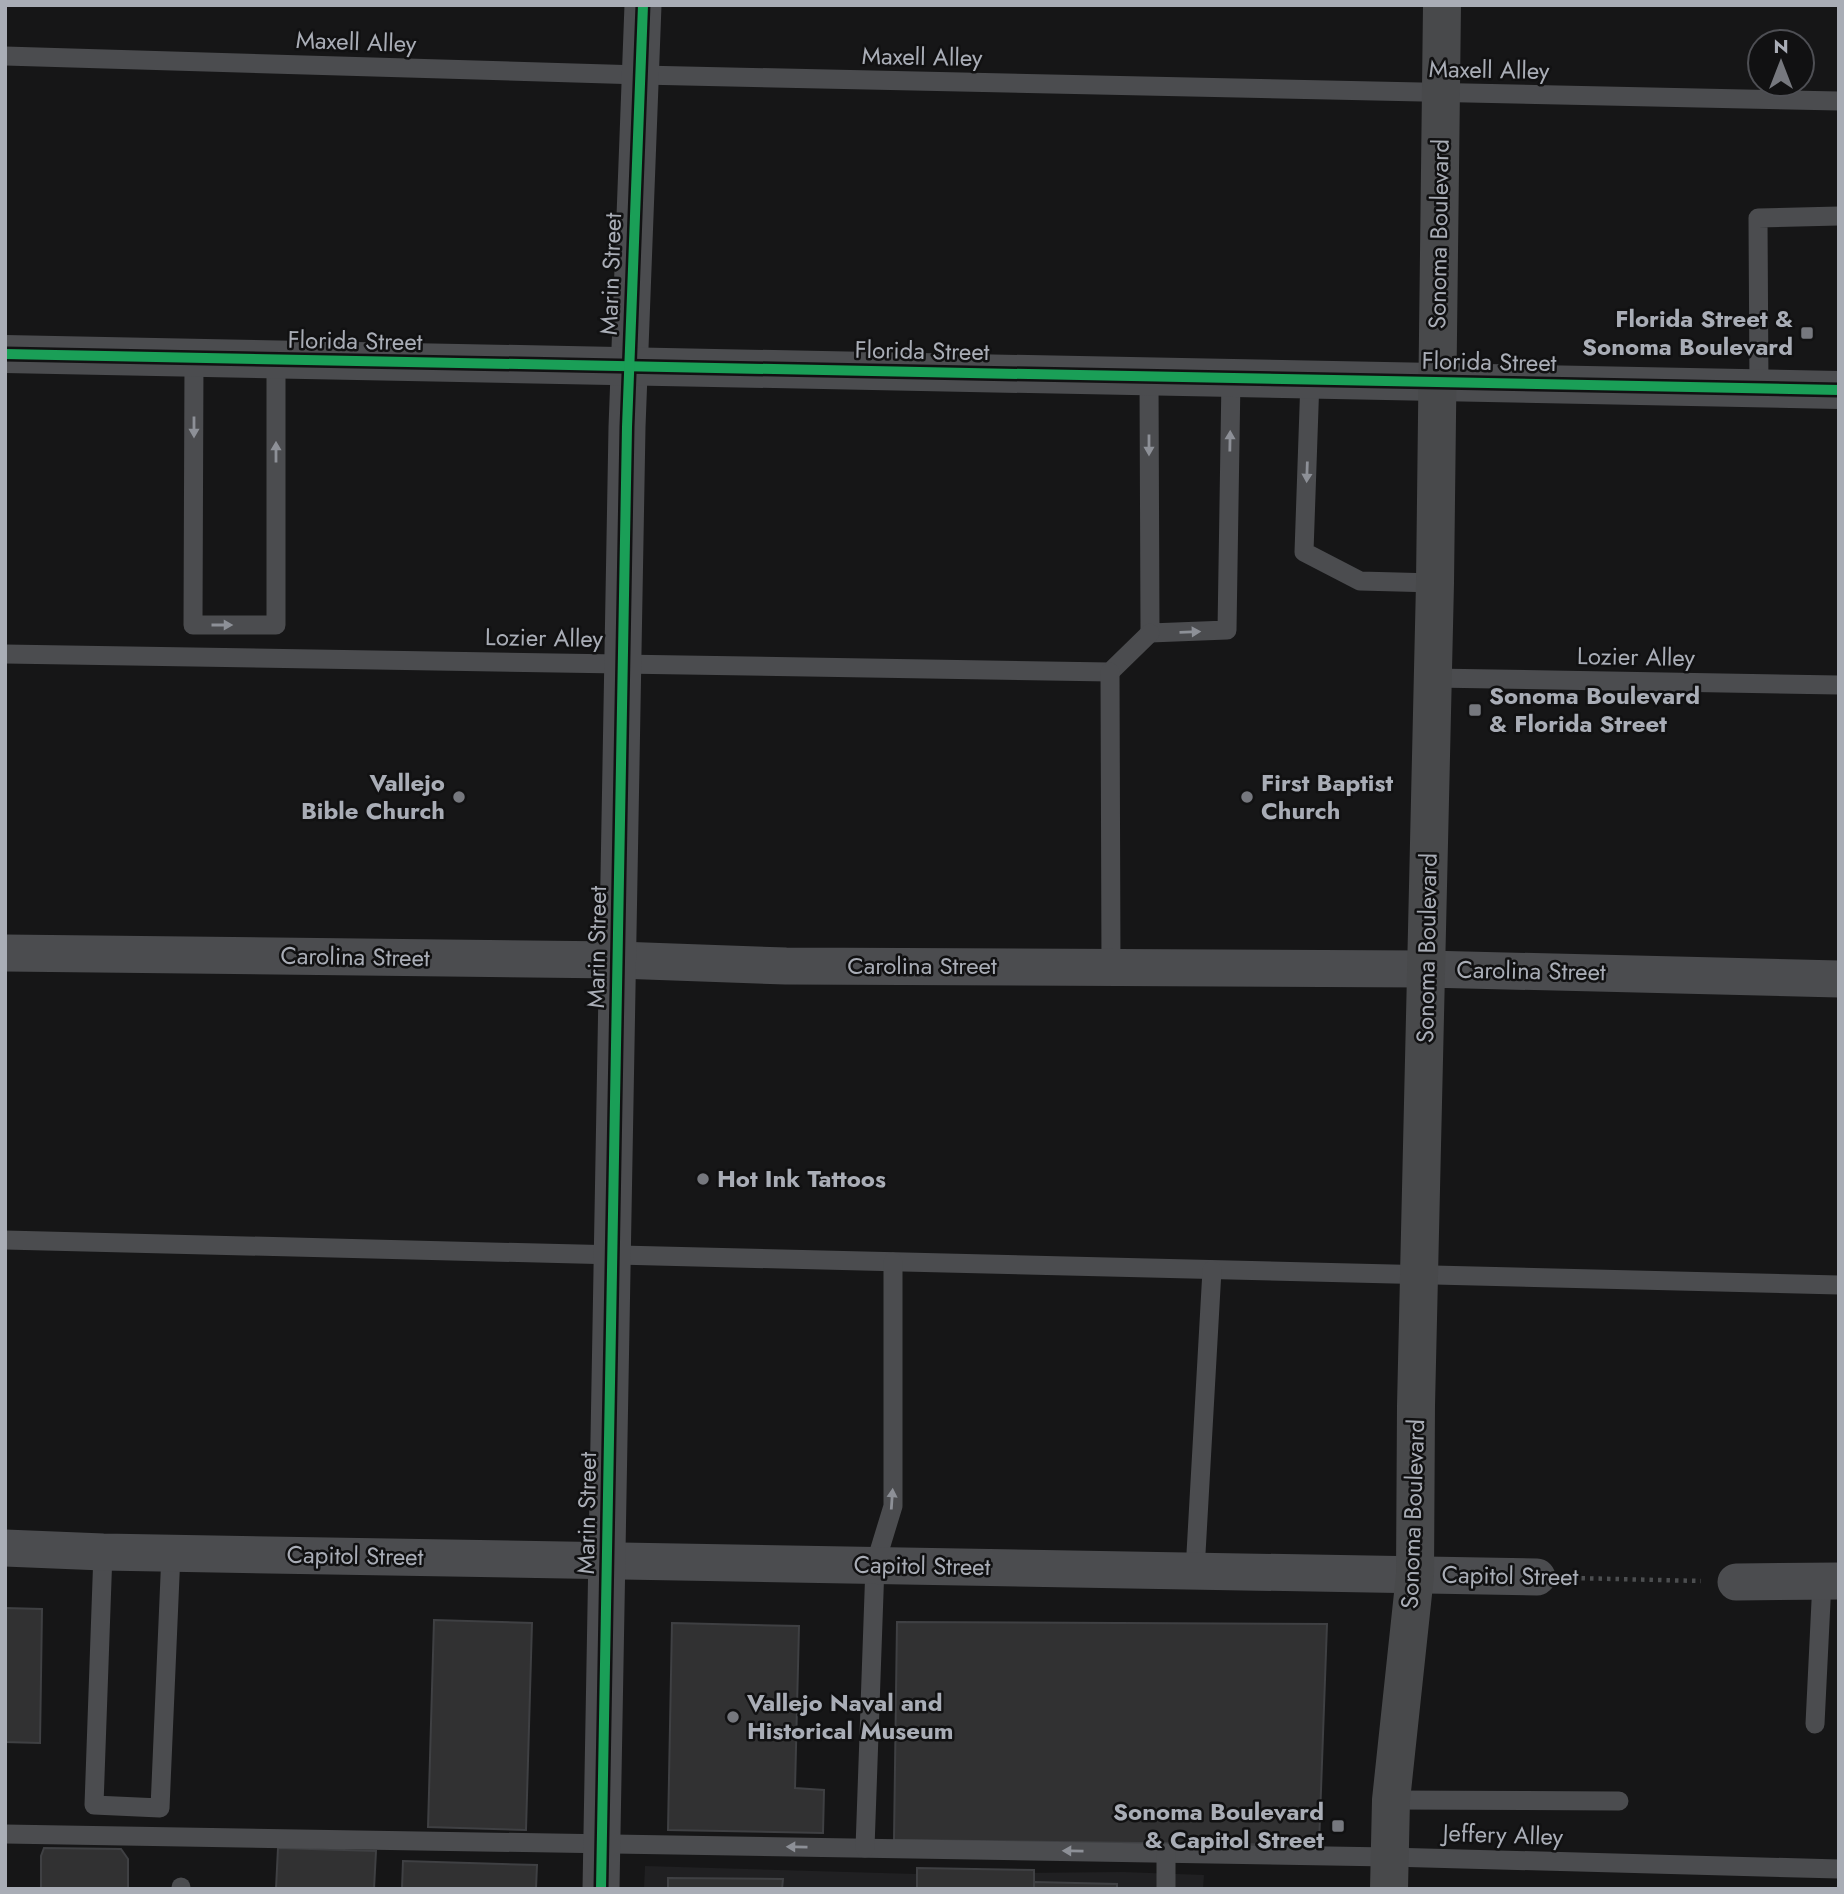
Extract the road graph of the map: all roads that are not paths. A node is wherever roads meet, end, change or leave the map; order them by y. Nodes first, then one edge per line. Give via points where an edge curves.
1 (643, 5) edge
2 (1442, 5) edge
3 (5, 56) edge
4 (641, 75) junction
5 (1441, 94) junction
6 (1839, 101) edge
7 (1839, 216) edge
8 (5, 355) edge
9 (194, 359) junction
10 (276, 360) junction
11 (629, 367) junction
12 (1149, 376) junction
13 (1231, 378) junction
14 (1310, 380) junction
15 (1437, 382) junction
16 (1759, 388) junction
17 (1839, 390) edge
18 (1436, 583) junction
19 (1150, 633) junction
20 (5, 654) edge
21 (622, 664) junction
22 (1110, 672) junction
23 (1433, 678) junction
24 (1839, 685) edge
25 (5, 953) edge
26 (618, 960) junction
27 (1111, 968) junction
28 (1426, 969) junction
29 (1839, 979) edge
30 (5, 1240) edge
31 (613, 1256) junction
32 (893, 1262) junction
33 (1212, 1270) junction
34 (1420, 1275) junction
35 (1839, 1285) edge
36 (5, 1548) edge
37 (103, 1552) junction
38 (171, 1553) junction
39 (607, 1561) junction
40 (875, 1565) junction
41 (1195, 1571) junction
42 (1415, 1575) junction
43 (1537, 1577) road end
44 (1830, 1581) edge
45 (1736, 1582) road end
46 (1815, 1724) dead end
47 (1391, 1800) junction
48 (1619, 1801) dead end
49 (5, 1834) edge
50 (601, 1843) junction
51 (865, 1848) junction
52 (1166, 1853) junction
53 (1839, 1869) edge
54 (1389, 1873) edge
55 (601, 1889) edge
56 (1166, 1889) edge

1 - 4 street, Marin Street
2 - 5 main road, Sonoma Boulevard
3 - 4 lane, Maxell Alley
4 - 5 lane, Maxell Alley
4 - 11 street, Marin Street
5 - 6 lane, Maxell Alley
5 - 15 main road, Sonoma Boulevard
7 - 16 lane via 1758,218
8 - 9 street, Florida Street
9 - 10 street, Florida Street
9 -> 10 lane via 192,625 276,625
10 - 11 street, Florida Street
11 - 12 street, Florida Street
11 - 21 street, Marin Street
12 - 13 street, Florida Street
12 -> 19 lane
13 - 14 street, Florida Street
19 -> 13 lane via 1227,630
14 - 15 street, Florida Street
14 -> 18 lane via 1304,552 1360,581
15 - 16 street, Florida Street
15 - 18 main road, Sonoma Boulevard
16 - 17 street, Florida Street
18 - 23 main road, Sonoma Boulevard
19 - 22 lane
20 - 21 lane, Lozier Alley
21 - 22 lane, Lozier Alley
21 - 26 street, Marin Street
22 - 27 lane
23 - 24 lane, Lozier Alley
23 - 28 main road, Sonoma Boulevard
25 - 26 street, Carolina Street
26 - 27 street, Carolina Street
26 - 31 street, Marin Street
27 - 28 street, Carolina Street
28 - 29 street, Carolina Street
28 - 34 main road, Sonoma Boulevard
30 - 31 lane
31 - 32 lane
31 - 39 street, Marin Street
32 - 33 lane
40 -> 32 lane via 893,1506
33 - 34 lane
33 - 41 lane
34 - 35 lane
34 - 42 main road, Sonoma Boulevard
36 - 37 street, Capitol Street
37 - 38 street, Capitol Street
37 - 38 lane via 94,1805 160,1808
38 - 39 street, Capitol Street
39 - 40 street, Capitol Street
39 - 50 street, Marin Street
40 - 41 street, Capitol Street
40 - 51 lane
41 - 42 street, Capitol Street
42 - 43 street, Capitol Street
42 - 47 main road, Sonoma Boulevard
44 - 45 street
44 - 46 lane
47 - 48 lane
47 - 54 main road, Sonoma Boulevard
49 - 50 lane, Jeffery Alley
51 -> 50 lane, Jeffery Alley
50 - 55 street, Marin Street
52 -> 51 lane, Jeffery Alley
52 - 54 lane, Jeffery Alley
52 - 56 lane
53 - 54 lane, Jeffery Alley

